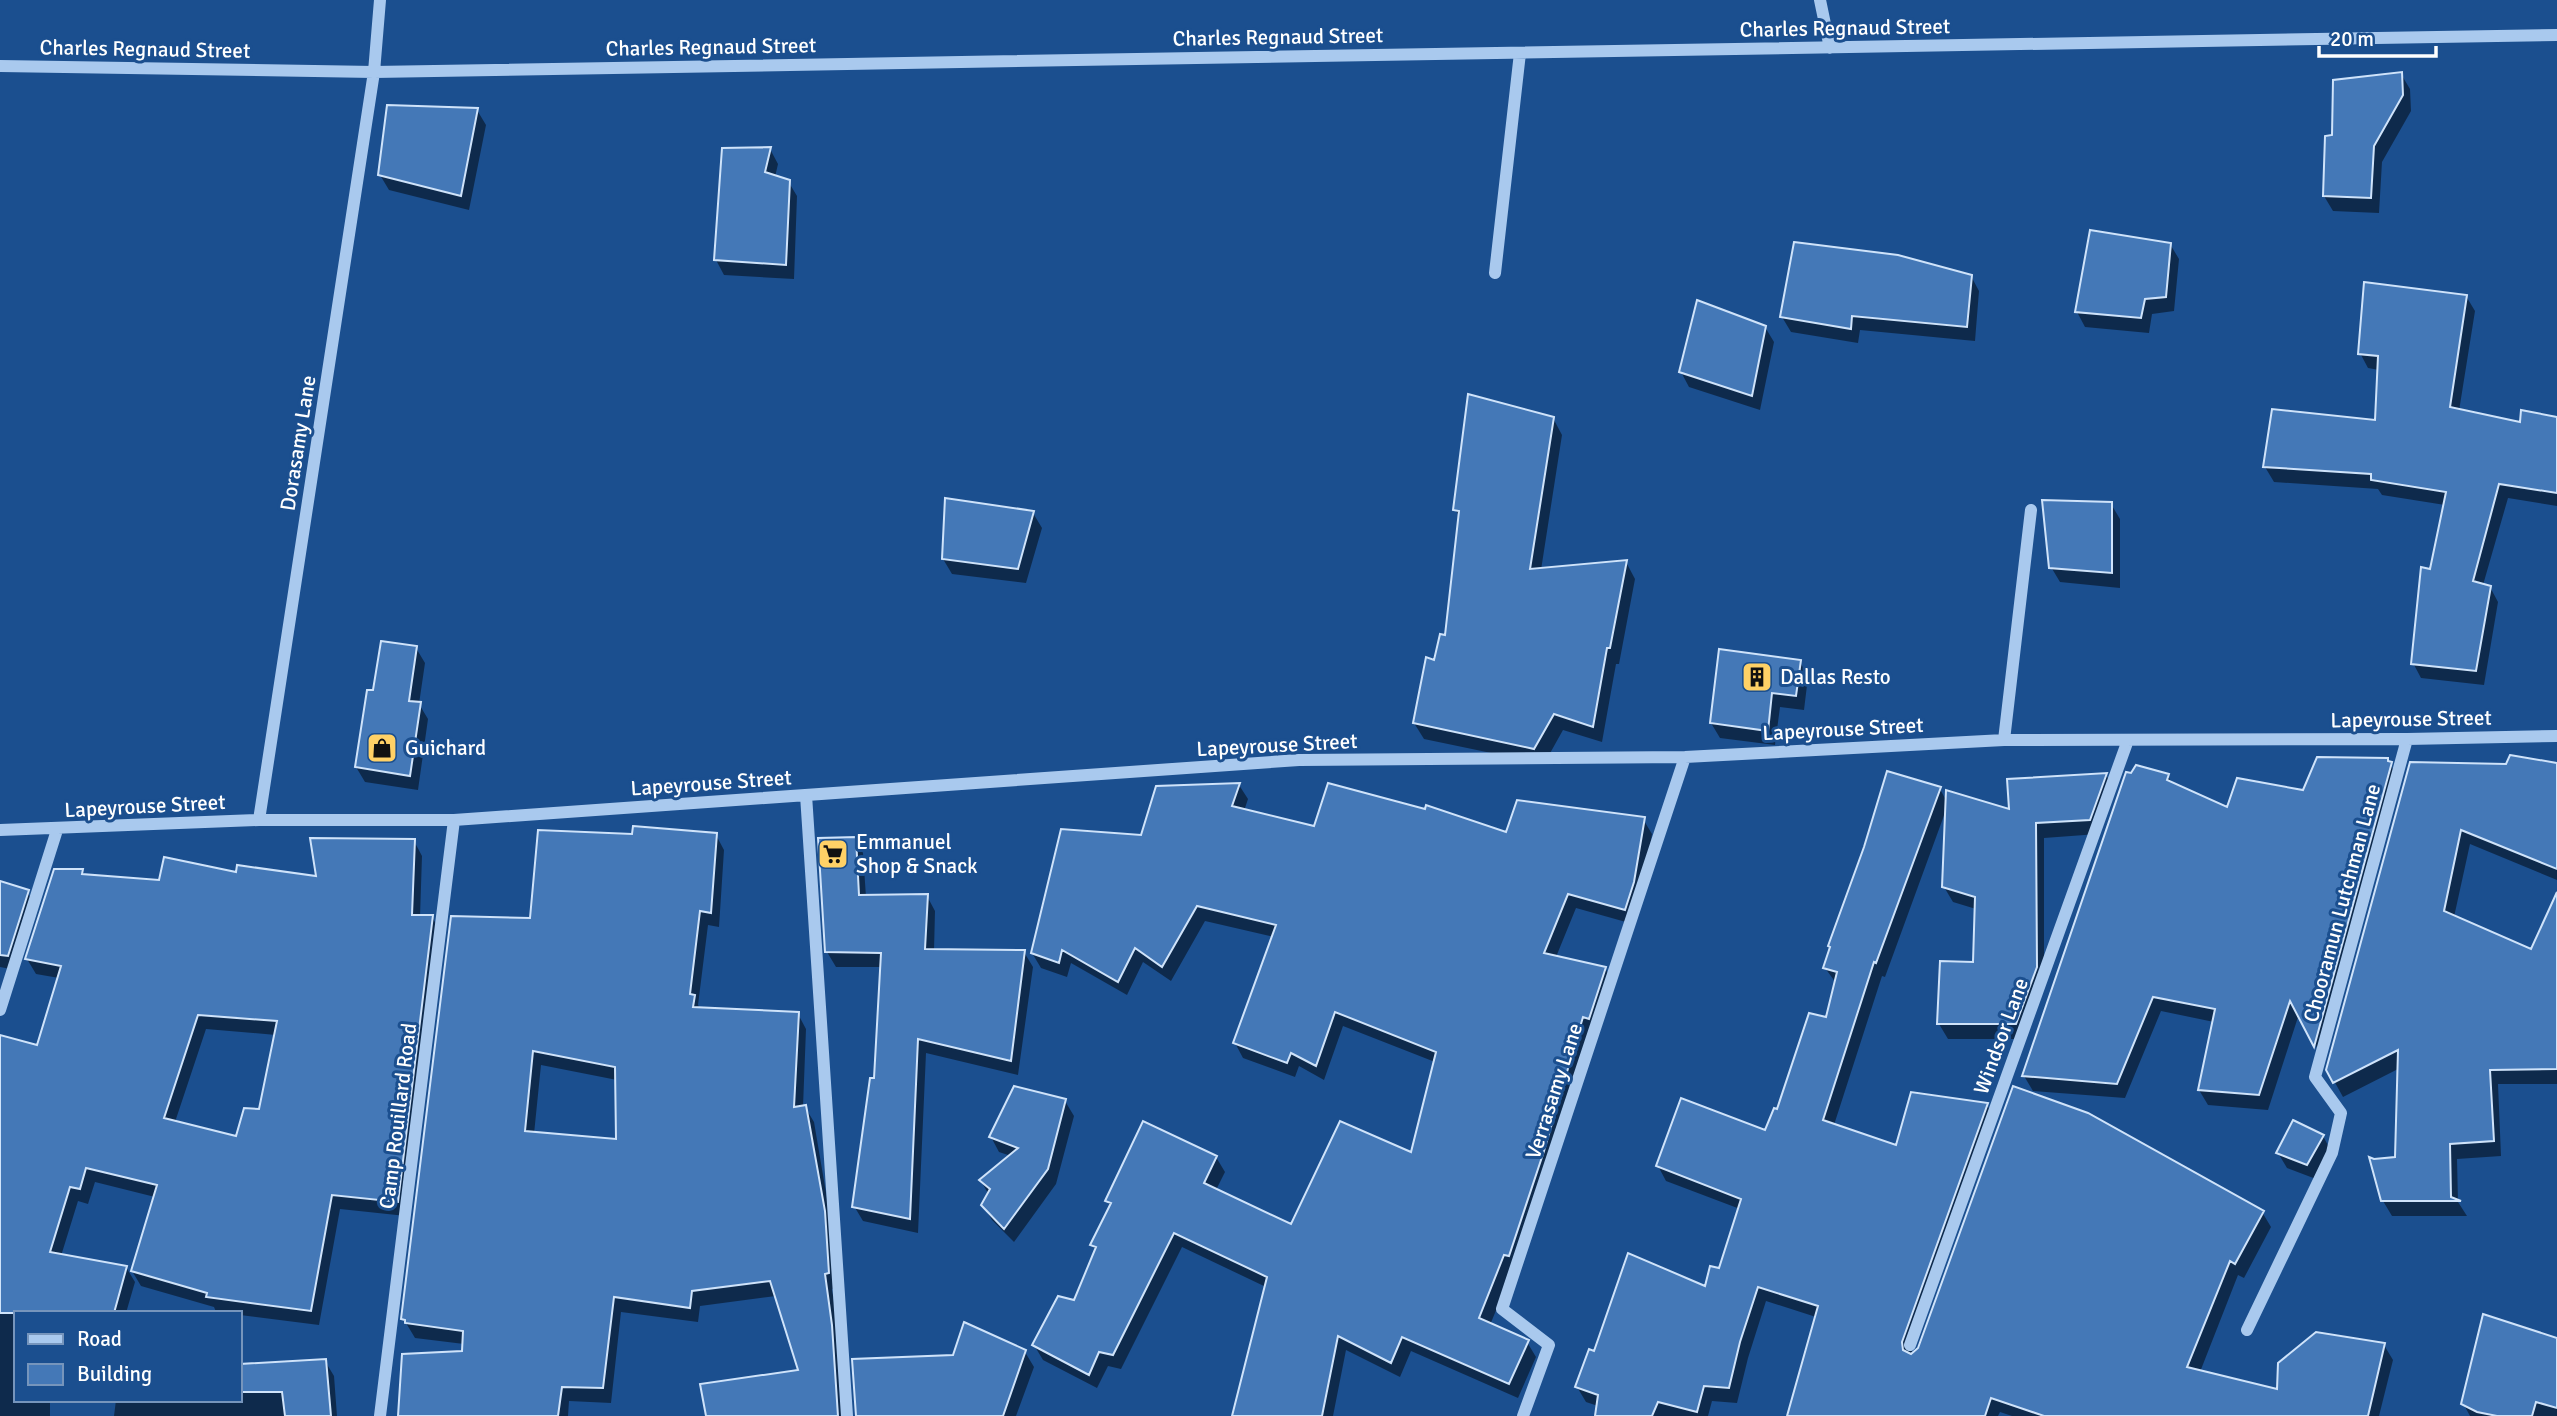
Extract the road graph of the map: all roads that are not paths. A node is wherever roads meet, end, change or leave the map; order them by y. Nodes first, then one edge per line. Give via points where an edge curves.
1 (380, 0) edge
2 (1820, 0) edge
3 (2557, 35) edge
4 (1830, 48) junction
5 (1520, 53) junction
6 (0, 66) edge
7 (374, 72) junction
8 (1495, 273) dead end
9 (2031, 510) dead end
10 (2557, 736) edge
11 (2407, 739) junction
12 (2004, 740) junction
13 (2128, 740) junction
14 (1685, 757) junction
15 (806, 795) junction
16 (259, 820) junction
17 (453, 820) junction
18 (57, 830) junction
19 (0, 831) edge
20 (0, 1010) edge
21 (2247, 1330) dead end
22 (1910, 1345) dead end
23 (380, 1416) edge
24 (847, 1416) edge
25 (1523, 1416) edge

1 - 7 street, Dorasamy Lane
2 - 4 street
3 - 4 street, Charles Regnaud Street
4 - 5 street, Charles Regnaud Street
5 - 7 street, Charles Regnaud Street
5 - 8 street
6 - 7 street, Charles Regnaud Street
7 - 16 street, Dorasamy Lane
9 - 12 street
10 - 11 street, Lapeyrouse Street
11 - 13 street, Lapeyrouse Street
11 - 21 street, Chooramun Lutchman Lane via 2315,1077 2340,1112 2332,1153
12 - 13 street, Lapeyrouse Street
12 - 14 street, Lapeyrouse Street
13 - 22 street, Windsor Lane
14 - 15 street, Lapeyrouse Street via 1299,761
14 - 25 street, Verrasamy Lane via 1502,1309 1549,1345
15 - 17 street, Lapeyrouse Street
15 - 24 street
16 - 17 street, Lapeyrouse Street
16 - 18 street, Lapeyrouse Street
17 - 23 street, Camp Rouillard Road
18 - 19 street, Lapeyrouse Street
18 - 20 street

